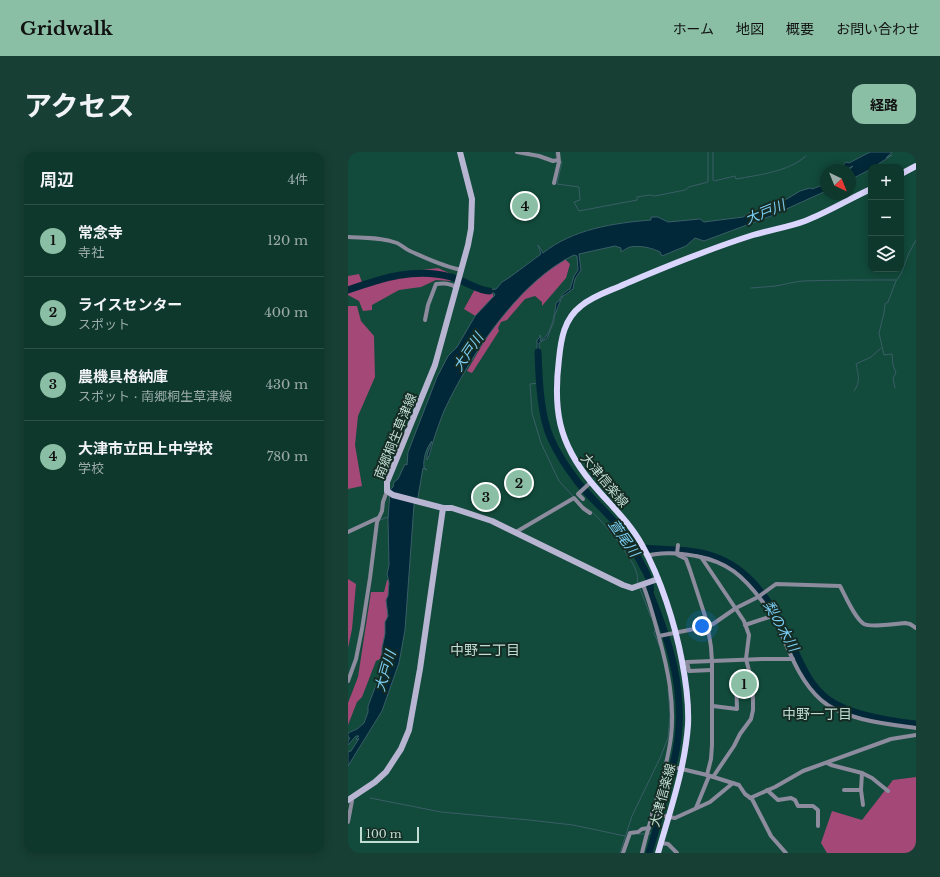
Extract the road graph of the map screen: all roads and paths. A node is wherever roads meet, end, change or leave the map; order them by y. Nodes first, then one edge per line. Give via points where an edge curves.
1 (460, 152) edge
2 (517, 152) edge
3 (558, 152) edge
4 (558, 160) junction
5 (916, 166) edge
6 (904, 172) edge
7 (554, 183) dead end
8 (868, 190) edge
9 (348, 237) edge
10 (462, 270) junction
11 (457, 287) junction
12 (425, 320) dead end
13 (589, 484) junction
14 (388, 492) junction
15 (583, 499) dead end
16 (443, 508) junction
17 (590, 513) dead end
18 (377, 520) junction
19 (348, 532) edge
20 (516, 532) junction
21 (678, 546) dead end
22 (647, 554) junction
23 (677, 554) junction
24 (701, 557) junction
25 (657, 579) junction
26 (643, 584) junction
27 (759, 596) junction
28 (736, 608) junction
29 (772, 616) junction
30 (708, 625) junction
31 (745, 625) junction
32 (916, 628) edge
33 (673, 632) junction
34 (659, 636) junction
35 (746, 659) junction
36 (794, 660) junction
37 (712, 662) junction
38 (685, 667) junction
39 (712, 670) junction
40 (736, 674) dead end
41 (348, 681) edge
42 (713, 706) junction
43 (916, 728) edge
44 (916, 735) edge
45 (827, 763) junction
46 (666, 766) junction
47 (680, 769) junction
48 (862, 773) junction
49 (710, 776) junction
50 (733, 784) junction
51 (768, 790) junction
52 (844, 790) dead end
53 (861, 790) junction
54 (888, 791) dead end
55 (750, 798) junction
56 (350, 799) edge
57 (863, 805) dead end
58 (696, 808) junction
59 (653, 813) junction
60 (667, 817) junction
61 (348, 822) edge
62 (818, 826) dead end
63 (649, 828) junction
64 (661, 843) junction
65 (623, 853) edge
66 (642, 853) edge
67 (658, 853) edge
68 (677, 853) edge
69 (786, 853) edge

1 - 10 main road, 南郷桐生草津線 via 472,199 471,229
2 - 4 street
3 - 4 street
4 - 7 street
5 - 6 main road
8 - 13 main road, 大津信楽線 via 805,221 754,235 662,268 603,293 578,308 568,321 561,338 556,404 562,434 573,459
9 - 10 street via 394,242 434,261
10 - 11 main road, 南郷桐生草津線
11 - 12 street via 451,284 436,284
11 - 14 main road, 南郷桐生草津線 via 435,365 386,486
13 - 15 street via 578,494
13 - 22 main road, 大津信楽線 via 623,518
14 - 16 main road, 南郷桐生草津線
14 - 18 street
16 - 20 main road, 南郷桐生草津線 via 473,514
16 - 56 main road via 409,730 401,749 386,772
17 - 20 street via 574,498
18 - 19 street
18 - 41 street via 362,629 356,659
20 - 26 main road, 南郷桐生草津線 via 623,585 632,588
21 - 23 street
22 - 23 street
22 - 25 main road, 大津信楽線
23 - 24 street
23 - 30 street via 686,559
24 - 27 street via 720,563 735,572
24 - 28 street
25 - 26 main road, 南郷桐生草津線
25 - 33 main road, 大津信楽線
26 - 34 street
27 - 28 street
27 - 29 street
27 - 32 street via 776,584 840,586 863,623 905,623
28 - 30 street
28 - 31 street
29 - 31 street
29 - 36 street
30 - 33 street
30 - 37 street
31 - 35 street via 749,634
33 - 34 street
33 - 38 main road, 大津信楽線
34 - 46 street via 672,701 671,737
35 - 36 street
35 - 37 street
35 - 49 street via 752,682 754,710 751,719
36 - 43 street via 820,699 848,716
37 - 38 street via 687,662
37 - 39 street
38 - 39 street via 689,671
38 - 47 main road, 大津信楽線 via 688,722 686,746
39 - 42 street
40 - 42 street via 737,709
42 - 49 street
44 - 45 street via 891,738
45 - 48 street
45 - 51 street
46 - 47 street
46 - 59 street
47 - 49 street
47 - 60 main road, 大津信楽線
48 - 53 street
48 - 54 street
49 - 50 street
49 - 58 street
50 - 55 street via 738,785
50 - 58 street via 716,798
51 - 55 street
51 - 62 street via 778,800 791,798 798,806 813,806 818,810
52 - 53 street
53 - 57 street
55 - 69 street via 771,836
56 - 61 street via 352,801
58 - 60 street via 675,818
59 - 60 street
59 - 63 street
60 - 64 main road, 大津信楽線
63 - 65 street via 630,833
63 - 66 street
64 - 67 main road, 大津信楽線
64 - 68 street via 668,844

